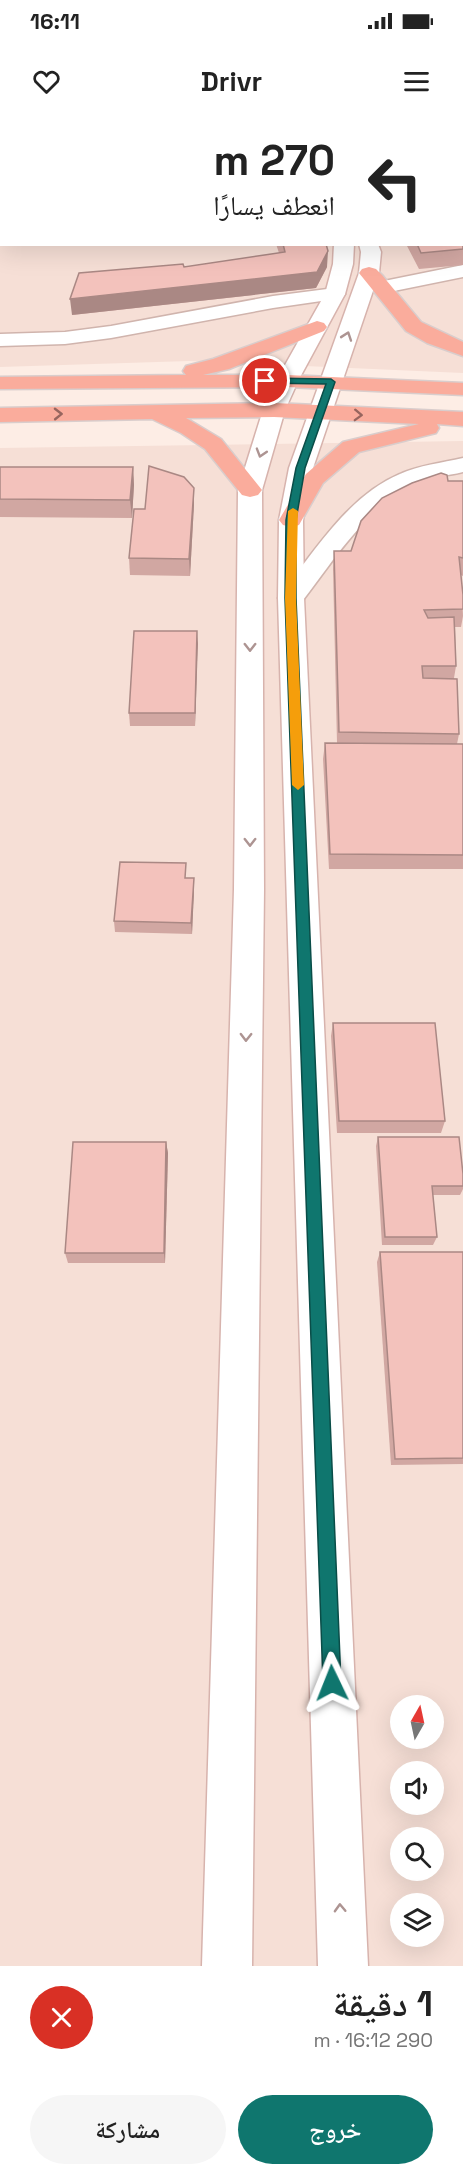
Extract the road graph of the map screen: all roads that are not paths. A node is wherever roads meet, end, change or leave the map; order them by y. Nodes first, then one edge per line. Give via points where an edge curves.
1 (344, 246) edge
2 (374, 268) edge
3 (463, 271) edge
4 (335, 294) junction
5 (317, 327) junction
6 (0, 340) edge
7 (463, 350) edge
8 (153, 381) junction
9 (331, 382) junction
10 (0, 383) edge
11 (463, 389) edge
12 (281, 396) junction
13 (153, 412) junction
14 (319, 414) junction
15 (0, 415) edge
16 (463, 419) edge
17 (463, 465) edge
18 (250, 490) junction
19 (291, 520) junction
20 (291, 598) junction
21 (227, 1966) edge
22 (342, 1966) edge

1 - 4 main road
2 - 3 main road
2 - 7 highway via 408,320 418,329
9 -> 2 main road
4 - 5 main road
4 - 6 main road via 77,336
5 - 8 highway via 221,364
5 - 12 main road
8 - 10 highway
8 - 12 highway
9 - 11 highway
9 - 12 highway
9 - 14 main road
12 - 13 highway
12 - 14 highway
12 -> 18 main road
15 -> 13 highway
13 - 18 highway via 213,444
14 -> 16 highway
14 - 19 main road via 301,468
16 - 19 highway via 351,447 314,479
17 - 20 main road via 407,479 384,492 353,522
18 -> 21 main road via 249,901
19 - 20 main road
22 -> 20 main road

